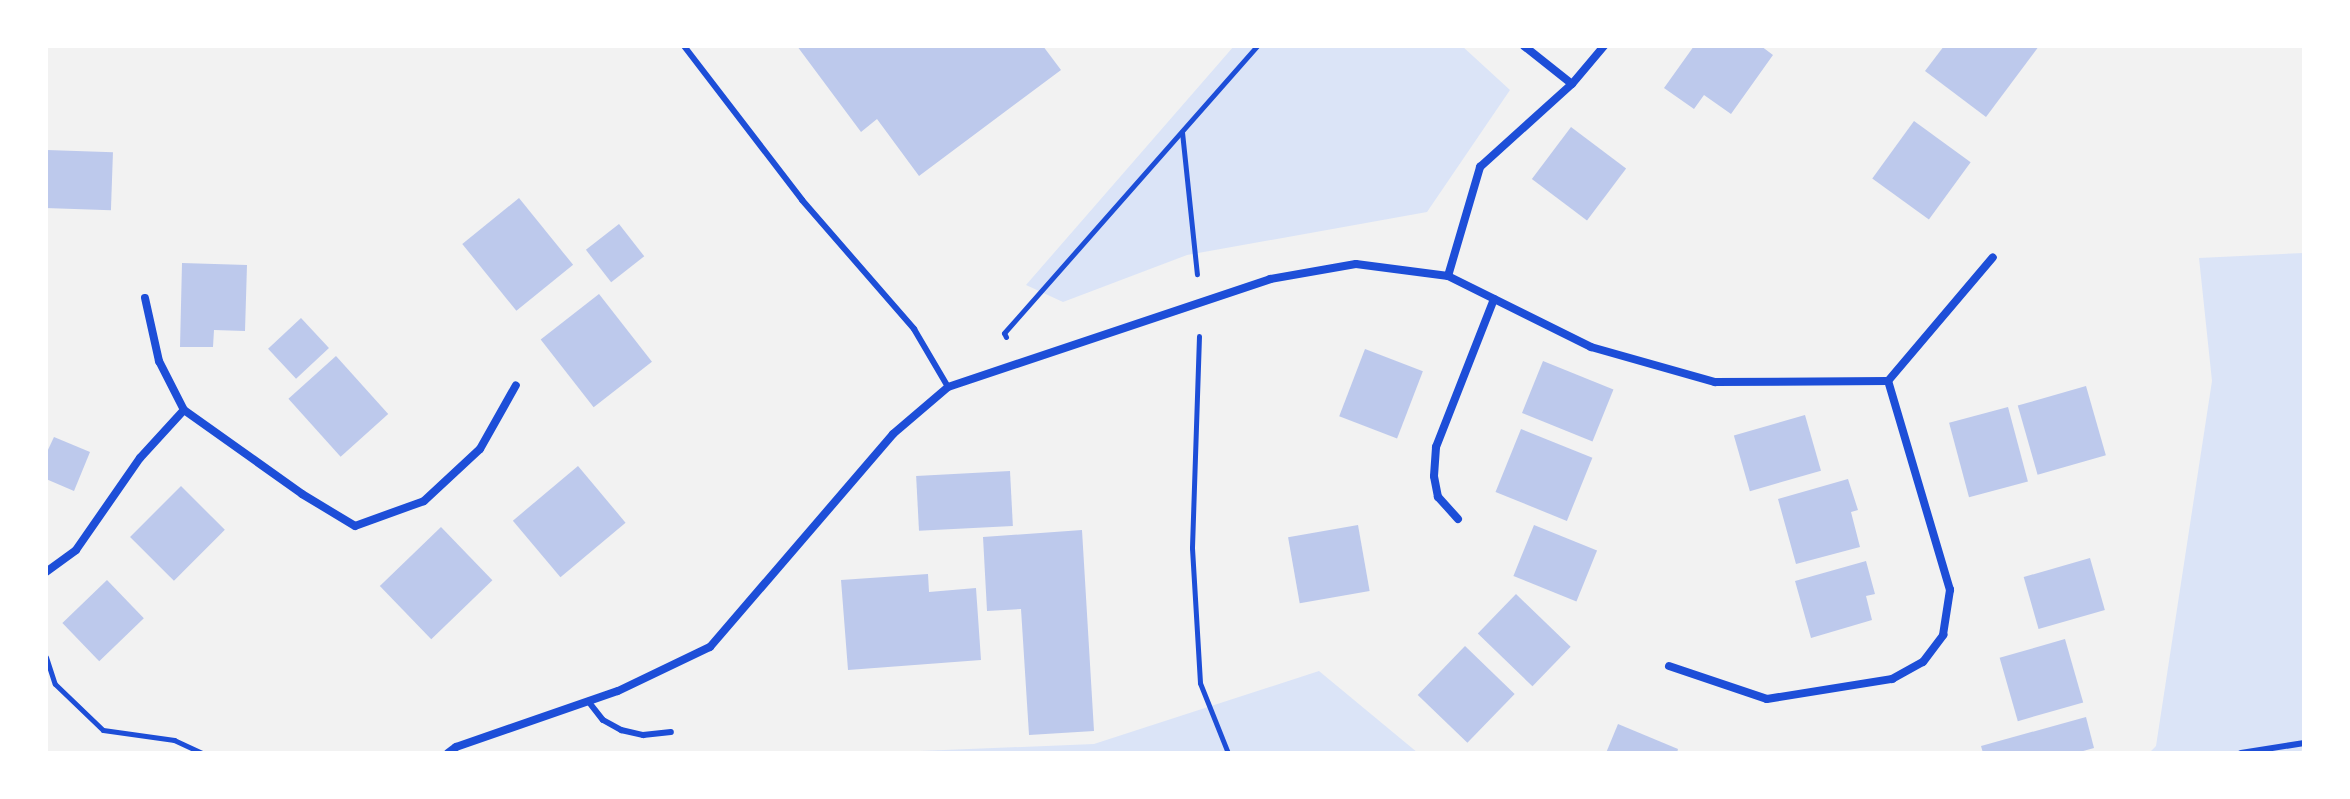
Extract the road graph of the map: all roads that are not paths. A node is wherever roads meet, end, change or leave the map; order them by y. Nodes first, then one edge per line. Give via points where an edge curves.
1 (684, 46) edge
2 (1524, 46) edge
3 (1604, 46) edge
4 (1572, 84) junction
5 (1993, 257) dead end
6 (1448, 276) junction
7 (145, 298) dead end
8 (1494, 299) junction
9 (1888, 381) junction
10 (516, 385) dead end
11 (948, 387) junction
12 (184, 410) junction
13 (1458, 519) dead end
14 (46, 572) edge
15 (1669, 666) dead end
16 (588, 701) junction
17 (671, 732) dead end
18 (2304, 743) edge
19 (448, 753) edge
20 (2241, 753) edge

1 - 11 lane via 802,200 914,329
2 - 4 street
3 - 4 street
4 - 6 street via 1480,167
5 - 9 street
6 - 8 street
6 - 11 street via 1356,264 1270,279
7 - 12 street via 159,361
8 - 9 street via 1591,347 1715,382
8 - 13 street via 1436,447 1438,497
9 - 15 street via 1950,590 1943,635 1923,662 1892,679 1767,699
10 - 12 street via 480,449 424,501 355,526
11 - 16 street via 893,434 710,647
12 - 14 street via 140,458 76,550
16 - 17 lane via 603,720 621,730 643,735
16 - 19 street
18 - 20 lane

